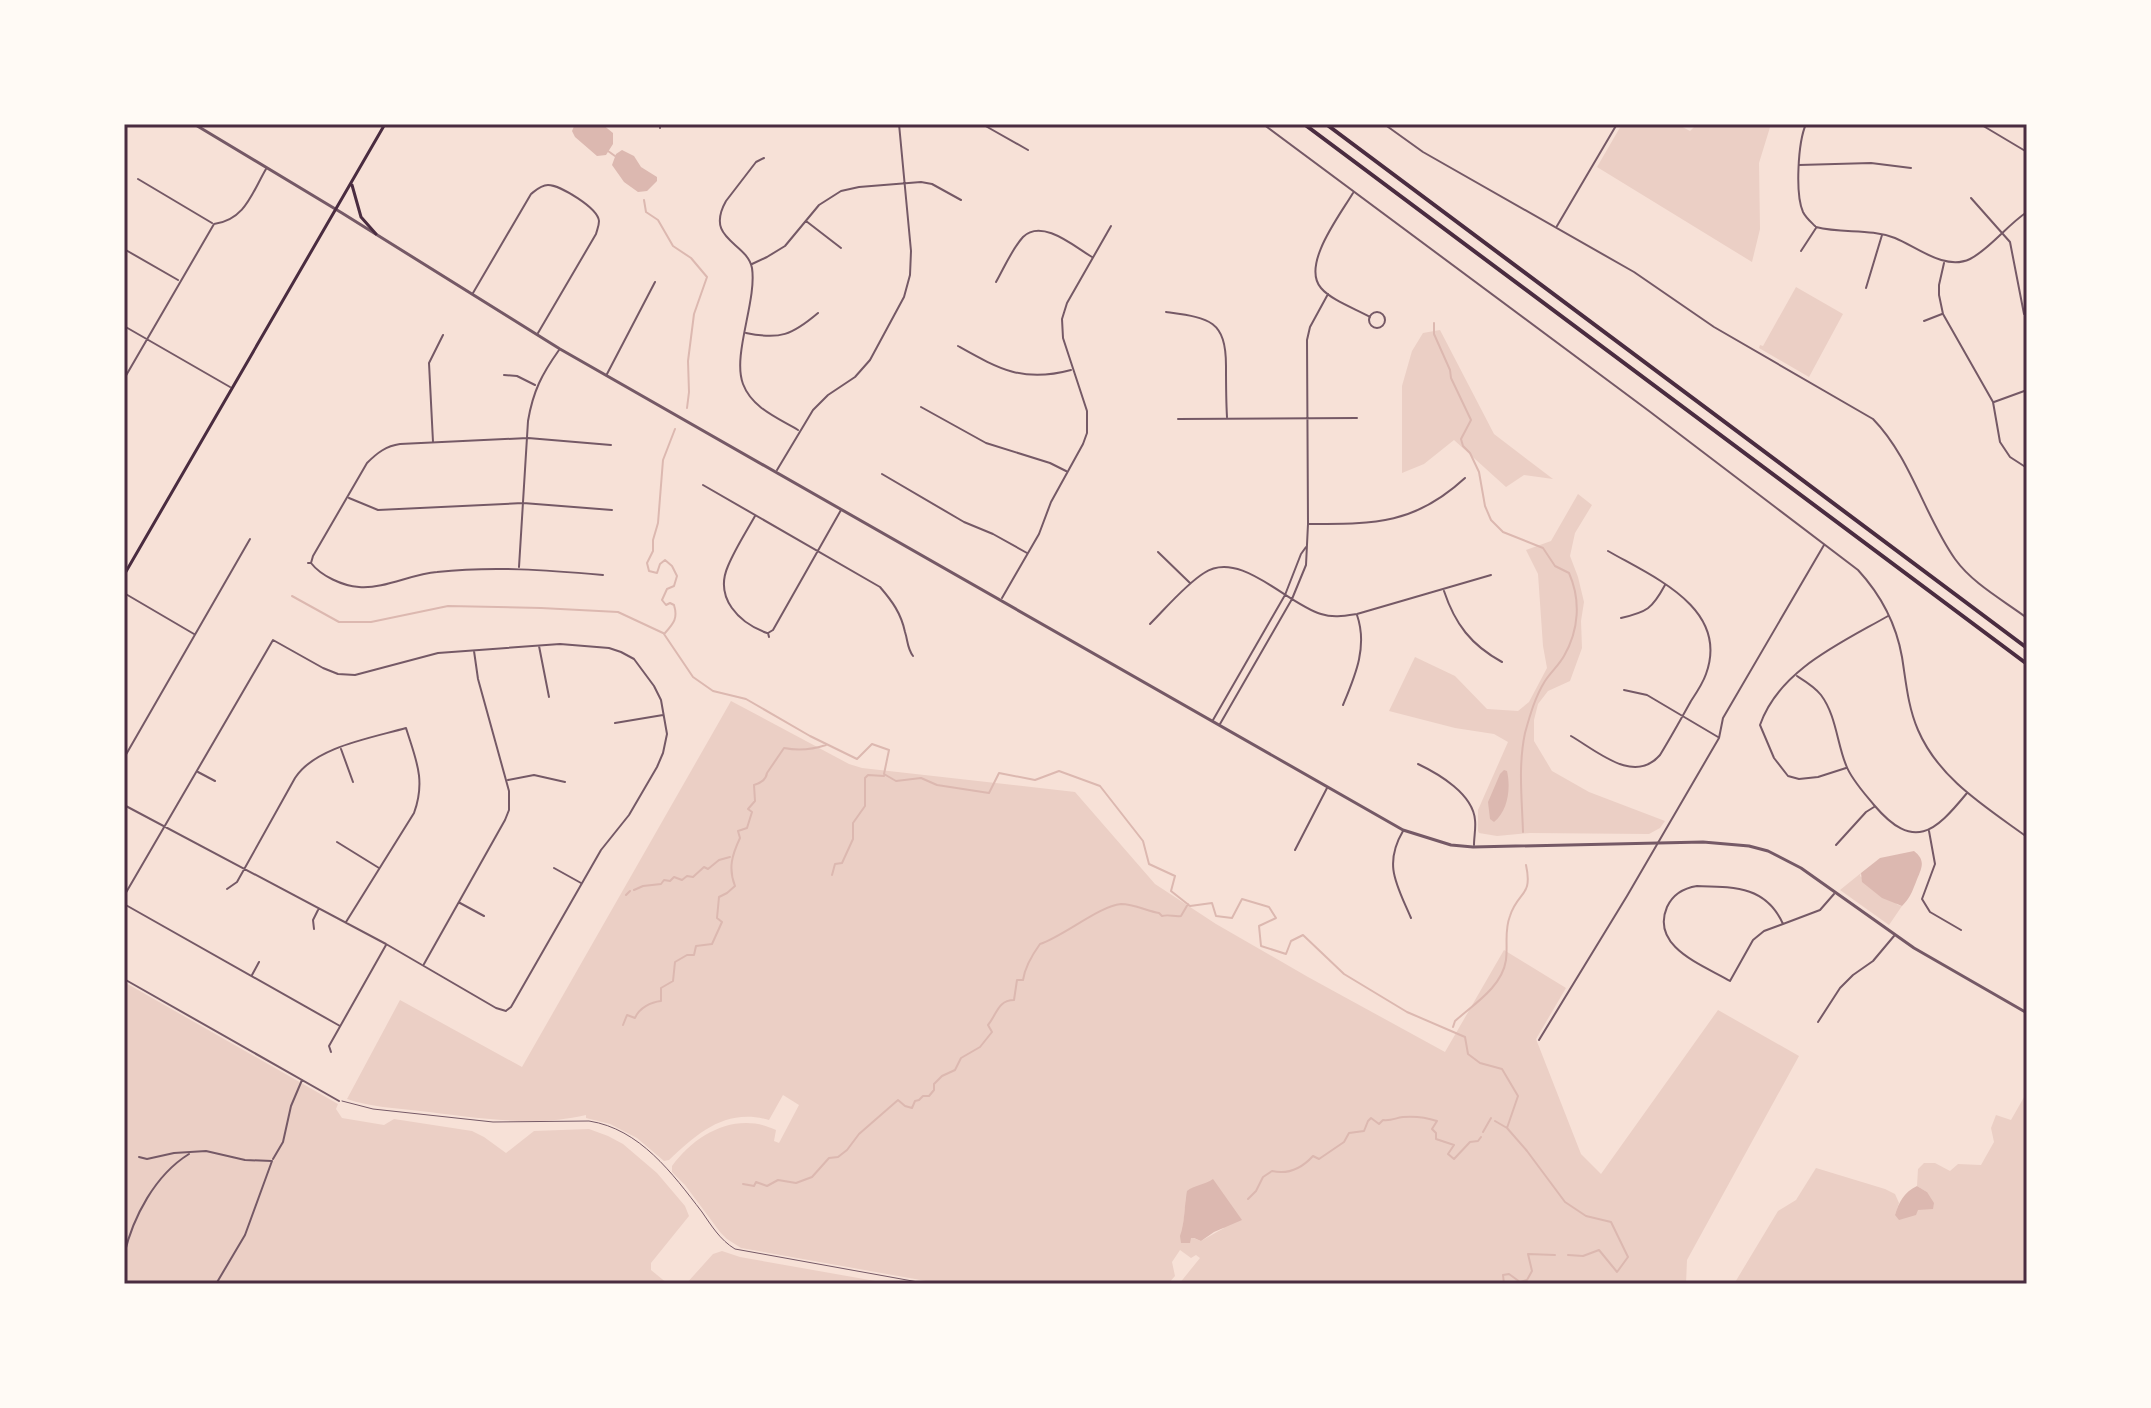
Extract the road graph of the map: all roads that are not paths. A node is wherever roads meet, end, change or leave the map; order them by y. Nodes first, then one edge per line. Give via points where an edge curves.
1 (194, 124) edge
2 (385, 124) edge
3 (899, 124) edge
4 (982, 124) edge
5 (1263, 124) edge
6 (1304, 124) edge
7 (1326, 124) edge
8 (1384, 124) edge
9 (1395, 124) edge
10 (1617, 124) edge
11 (1806, 124) edge
12 (1980, 124) edge
13 (1391, 130) junction
14 (1028, 150) dead end
15 (2027, 152) edge
16 (764, 158) dead end
17 (1799, 165) junction
18 (266, 168) junction
19 (1911, 168) dead end
20 (138, 179) dead end
21 (905, 182) junction
22 (351, 183) junction
23 (1353, 192) junction
24 (1971, 198) dead end
25 (961, 200) dead end
26 (336, 209) junction
27 (2027, 212) edge
28 (805, 220) junction
29 (214, 224) junction
30 (1111, 226) dead end
31 (1557, 227) junction
32 (1816, 227) junction
33 (2002, 232) junction
34 (376, 234) junction
35 (1883, 234) junction
36 (841, 248) dead end
37 (124, 249) edge
38 (1801, 251) dead end
39 (1093, 258) junction
40 (1944, 262) junction
41 (751, 264) junction
42 (181, 281) junction
43 (655, 282) dead end
44 (996, 282) dead end
45 (1866, 288) dead end
46 (473, 294) junction
47 (1328, 294) junction
48 (1166, 312) dead end
49 (818, 313) dead end
50 (1943, 314) junction
51 (2024, 314) dead end
52 (1370, 317) dead end
53 (1924, 321) dead end
54 (124, 326) edge
55 (538, 333) junction
56 (745, 333) junction
57 (443, 335) dead end
58 (147, 339) junction
59 (958, 346) dead end
60 (560, 349) junction
61 (1073, 369) junction
62 (504, 375) dead end
63 (607, 375) junction
64 (124, 379) edge
65 (536, 385) junction
66 (232, 388) junction
67 (2027, 390) edge
68 (1993, 402) junction
69 (921, 407) dead end
70 (1227, 418) junction
71 (1307, 418) junction
72 (1357, 418) dead end
73 (1178, 419) dead end
74 (799, 431) junction
75 (528, 438) junction
76 (433, 442) junction
77 (611, 445) dead end
78 (2027, 468) edge
79 (776, 471) junction
80 (1067, 472) junction
81 (882, 474) dead end
82 (1465, 478) dead end
83 (703, 485) dead end
84 (348, 498) junction
85 (523, 503) junction
86 (841, 509) junction
87 (612, 510) dead end
88 (756, 515) junction
89 (1308, 524) junction
90 (250, 539) dead end
91 (1825, 544) junction
92 (1307, 546) junction
93 (819, 551) junction
94 (1608, 551) dead end
95 (1158, 552) dead end
96 (1028, 554) junction
97 (519, 568) junction
98 (124, 575) edge
99 (603, 575) dead end
100 (1491, 575) dead end
101 (1191, 584) junction
102 (1665, 584) junction
103 (1444, 590) junction
104 (124, 593) edge
105 (1285, 595) junction
106 (1002, 599) junction
107 (1292, 599) junction
108 (1357, 614) junction
109 (1889, 615) junction
110 (1621, 618) dead end
111 (2027, 618) edge
112 (1150, 624) dead end
113 (195, 635) junction
114 (539, 645) junction
115 (2027, 648) edge
116 (474, 651) junction
117 (1250, 655) junction
118 (913, 656) dead end
119 (1257, 659) junction
120 (1502, 662) dead end
121 (2027, 664) edge
122 (1796, 675) junction
123 (1624, 690) dead end
124 (549, 697) dead end
125 (1343, 705) dead end
126 (665, 714) junction
127 (1683, 716) junction
128 (1213, 720) junction
129 (615, 723) dead end
130 (1220, 724) junction
131 (1571, 736) dead end
132 (1719, 738) junction
133 (341, 748) junction
134 (124, 758) edge
135 (1418, 764) dead end
136 (1846, 768) junction
137 (197, 771) junction
138 (507, 780) junction
139 (215, 781) dead end
140 (353, 782) dead end
141 (565, 782) dead end
142 (1328, 787) junction
143 (1967, 793) junction
144 (124, 805) edge
145 (1875, 806) junction
146 (164, 827) junction
147 (1403, 830) junction
148 (1929, 830) junction
149 (2027, 837) edge
150 (337, 842) dead end
151 (1658, 842) junction
152 (1836, 845) dead end
153 (1473, 847) junction
154 (1295, 850) dead end
155 (554, 868) dead end
156 (380, 869) junction
157 (244, 870) junction
158 (582, 883) junction
159 (227, 889) dead end
160 (1835, 894) junction
161 (124, 896) edge
162 (459, 902) junction
163 (124, 904) edge
164 (319, 909) junction
165 (484, 916) dead end
166 (1411, 918) dead end
167 (346, 922) junction
168 (1783, 924) junction
169 (314, 929) dead end
170 (1961, 930) dead end
171 (1894, 936) junction
172 (386, 944) junction
173 (259, 962) dead end
174 (423, 965) junction
175 (252, 976) junction
176 (124, 979) edge
177 (507, 1010) junction
178 (2027, 1013) edge
179 (508, 1017) dead end
180 (1818, 1022) dead end
181 (340, 1026) junction
182 (1539, 1040) dead end
183 (331, 1052) dead end
184 (302, 1079) junction
185 (339, 1101) joint
186 (190, 1153) junction
187 (139, 1157) dead end
188 (272, 1161) junction
189 (124, 1255) edge
190 (216, 1284) edge
191 (929, 1284) edge

1 - 18 street
2 - 22 main road
3 - 21 street
4 - 14 street
5 - 23 street
6 - 121 highway
7 - 115 highway
8 - 13 street
9 - 13 street
10 - 31 street
11 - 17 street
12 - 15 street
13 - 31 street
16 - 41 street via 720,214 725,236
17 - 19 street
17 - 32 street via 1802,210
18 - 26 street
18 - 29 street via 241,212
20 - 29 street
21 - 25 street via 932,184
21 - 28 street via 841,191
21 - 74 street via 911,261 900,308 870,360 819,403
22 - 26 main road
22 - 34 main road via 361,217
23 - 47 street via 1316,257 1314,274
23 - 91 street
24 - 33 street
26 - 34 street
26 - 66 main road
27 - 33 street
28 - 36 street
28 - 41 street via 785,246
29 - 42 street
30 - 39 street
31 - 111 street via 1873,419 1891,440 1957,561
32 - 35 street
32 - 38 street
33 - 40 street via 1968,260
33 - 51 street via 2012,249
34 - 46 street
35 - 40 street
35 - 45 street
37 - 42 street
39 - 44 street via 1036,230 1024,236
39 - 61 street via 1062,319
40 - 50 street via 1939,285
41 - 56 street
42 - 58 street
43 - 63 street
46 - 55 street
46 - 55 street via 538,188 555,186 588,204 599,221 596,234
47 - 52 street
47 - 71 street via 1307,340
48 - 70 street via 1199,318 1221,334 1226,347
49 - 56 street via 783,336
50 - 53 street
50 - 68 street
54 - 58 street
55 - 60 street
56 - 74 street via 740,377 746,393
57 - 76 street via 429,363
58 - 64 street
58 - 66 street
59 - 61 street via 1017,374 1042,376
60 - 63 street
60 - 65 street
61 - 80 street via 1087,423 1083,444
62 - 65 street
63 - 79 street
65 - 75 street
66 - 98 main road
67 - 68 street
68 - 78 street via 2000,442
69 - 80 street via 986,443
70 - 71 street
70 - 73 street
71 - 72 street
71 - 89 street
74 - 79 street
75 - 76 street
75 - 77 street
75 - 85 street
76 - 84 street via 400,444 374,456
79 - 86 street
80 - 96 street
81 - 96 street
82 - 89 street via 1440,498 1401,517
83 - 88 street
84 - 85 street via 378,510
84 - 97 street via 310,563 334,580 377,586 434,572
85 - 87 street
85 - 97 street
86 - 93 street
86 - 106 street
88 - 93 street
88 - 93 street via 724,583 729,605 744,621 769,635
89 - 92 street
90 - 113 street
91 - 109 street via 1865,578
91 - 132 street via 1723,718
92 - 105 street
92 - 107 street via 1306,565
93 - 118 street via 870,580 892,600
94 - 102 street
95 - 101 street
96 - 106 street
97 - 99 street
100 - 103 street
101 - 105 street via 1204,573 1227,567
101 - 112 street
102 - 110 street via 1652,607
102 - 127 street via 1698,612 1709,645 1707,674
103 - 108 street
103 - 120 street via 1467,636
104 - 113 street
105 - 107 street
105 - 117 street
106 - 128 street
107 - 108 street via 1330,616
107 - 119 street
108 - 125 street via 1360,655
109 - 122 street
109 - 143 street via 1919,732 1943,770
113 - 134 street
114 - 116 street
114 - 124 street
114 - 126 street via 609,648 634,659 654,686
116 - 137 street via 438,653 355,675 323,668 273,640
116 - 138 street
117 - 119 street
117 - 128 street
119 - 130 street
122 - 136 street via 1826,703
122 - 136 street via 1767,708 1760,725 1774,758 1788,776 1799,779
123 - 127 street via 1641,692
126 - 129 street
126 - 158 street via 667,734 657,767
127 - 131 street via 1656,760 1636,768
127 - 132 street
128 - 130 street
130 - 142 street
132 - 151 street
133 - 140 street
133 - 156 street via 406,728 420,791 414,813
133 - 157 street via 315,757 299,771
135 - 153 street via 1450,782 1469,804 1475,816
136 - 145 street
137 - 139 street
137 - 146 street
138 - 141 street via 534,775
138 - 162 street via 510,801 505,820
142 - 147 street
142 - 154 street
143 - 148 street
143 - 149 street
144 - 146 street
145 - 148 street via 1898,828
145 - 152 street
146 - 157 street
146 - 161 street
147 - 153 street
147 - 166 street via 1393,852 1393,871
148 - 170 street via 1935,864 1922,899 1930,912
150 - 156 street
151 - 153 street
151 - 160 street via 1725,843 1768,851
151 - 182 street
155 - 158 street
156 - 167 street
157 - 159 street
157 - 164 street
158 - 177 street
160 - 168 street via 1820,910
160 - 171 street
162 - 165 street
162 - 174 street
163 - 175 street
164 - 167 street
164 - 169 street
167 - 172 street
168 - 168 street via 1773,907 1754,894 1697,886 1682,890 1671,901 1664,924 1678,951 1730,981 1753,940
171 - 178 street
171 - 180 street via 1840,988
172 - 174 street
172 - 181 street
173 - 175 street
174 - 177 street
175 - 181 street
176 - 184 street
177 - 179 street
181 - 183 street
184 - 185 street
184 - 188 street
185 - 191 lane via 493,1122 600,1123 623,1131 666,1167 735,1249
186 - 187 street
186 - 188 street
186 - 189 street via 176,1161 140,1210
188 - 190 street via 245,1235

